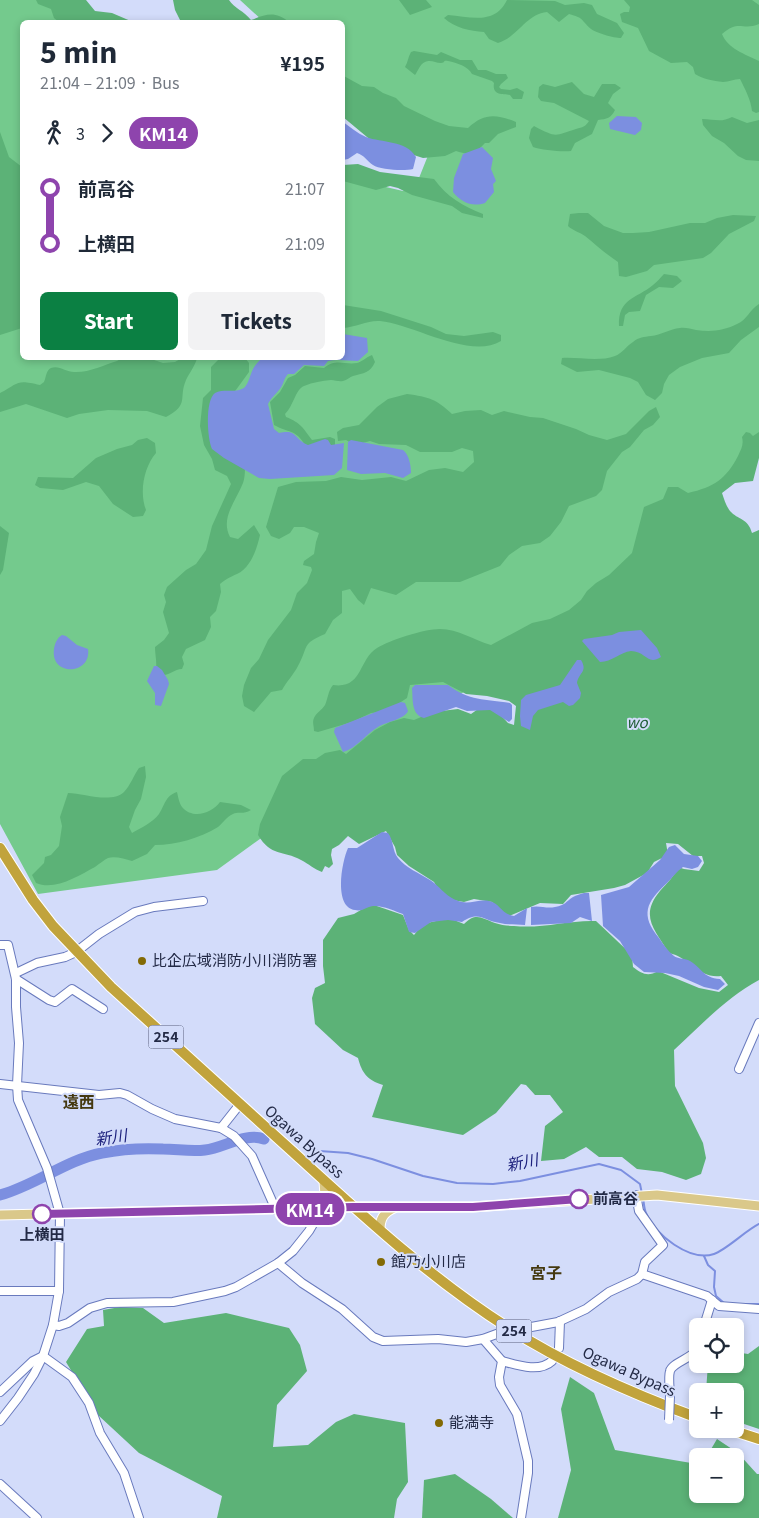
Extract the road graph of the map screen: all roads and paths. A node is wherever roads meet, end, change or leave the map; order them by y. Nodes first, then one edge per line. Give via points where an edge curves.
1 (0, 848) edge
2 (202, 901) dead end
3 (0, 945) edge
4 (76, 952) junction
5 (16, 976) junction
6 (103, 1009) dead end
7 (759, 1023) edge
8 (739, 1069) dead end
9 (0, 1084) edge
10 (17, 1085) junction
11 (240, 1104) junction
12 (221, 1128) junction
13 (324, 1181) junction
14 (636, 1195) junction
15 (759, 1206) edge
16 (353, 1207) junction
17 (394, 1208) junction
18 (308, 1209) junction
19 (322, 1209) junction
20 (276, 1210) junction
21 (60, 1214) junction
22 (0, 1215) edge
23 (380, 1230) junction
24 (278, 1263) junction
25 (642, 1274) junction
26 (0, 1291) edge
27 (59, 1291) junction
28 (712, 1300) junction
29 (759, 1309) edge
30 (706, 1318) edge
31 (560, 1321) junction
32 (52, 1325) junction
33 (515, 1331) junction
34 (483, 1339) junction
35 (560, 1348) dead end
36 (43, 1356) junction
37 (689, 1358) edge
38 (502, 1361) junction
39 (552, 1361) dead end
40 (0, 1392) edge
41 (689, 1414) edge
42 (0, 1421) edge
43 (669, 1424) dead end
44 (744, 1434) edge
45 (759, 1439) edge
46 (0, 1484) edge
47 (37, 1518) edge
48 (139, 1518) edge
49 (521, 1518) edge

1 - 4 highway, Ogawa Bypass / 254 via 33,900
2 - 4 street via 135,912
3 - 5 street via 8,945
4 - 5 street via 65,958 37,963
4 - 11 highway, Ogawa Bypass / 254
5 - 6 street via 49,1000 55,1002 72,989
5 - 10 street
7 - 8 street
9 - 10 street
10 - 12 street via 100,1095 120,1093 175,1119
10 - 21 street via 18,1100 47,1168
11 - 12 street
11 - 13 highway, Ogawa Bypass / 254
12 - 20 street via 234,1136 252,1156
13 - 16 highway, Ogawa Bypass / 254
13 - 18 main road via 325,1196
14 - 15 main road via 687,1197
14 - 17 main road via 473,1207
14 - 25 street via 639,1211 663,1245 645,1262
16 - 17 main road
16 - 19 main road
16 - 23 highway, Ogawa Bypass / 254
17 - 23 main road via 383,1216
18 - 19 main road
18 - 20 main road
19 - 24 street via 293,1251
20 - 21 main road
21 - 22 main road
21 - 27 street
23 - 33 highway, Ogawa Bypass / 254 via 454,1290
24 - 32 street via 225,1291 173,1302 106,1303 90,1308 68,1323
24 - 34 street via 382,1341 438,1339 466,1342
25 - 28 street
25 - 31 street via 586,1309
26 - 27 street
27 - 32 street
28 - 29 street via 719,1306
28 - 30 street
31 - 33 street
31 - 35 street
32 - 36 street
33 - 34 street
33 - 41 highway, Ogawa Bypass / 254 via 592,1373
34 - 38 street
36 - 40 street via 33,1361
36 - 42 street via 29,1382
36 - 48 street via 72,1377 89,1403 100,1433 124,1473
37 - 43 street, bridge via 670,1371
38 - 39 street via 534,1367
38 - 49 street via 500,1385 517,1414 528,1462
44 - 45 highway
46 - 47 street

